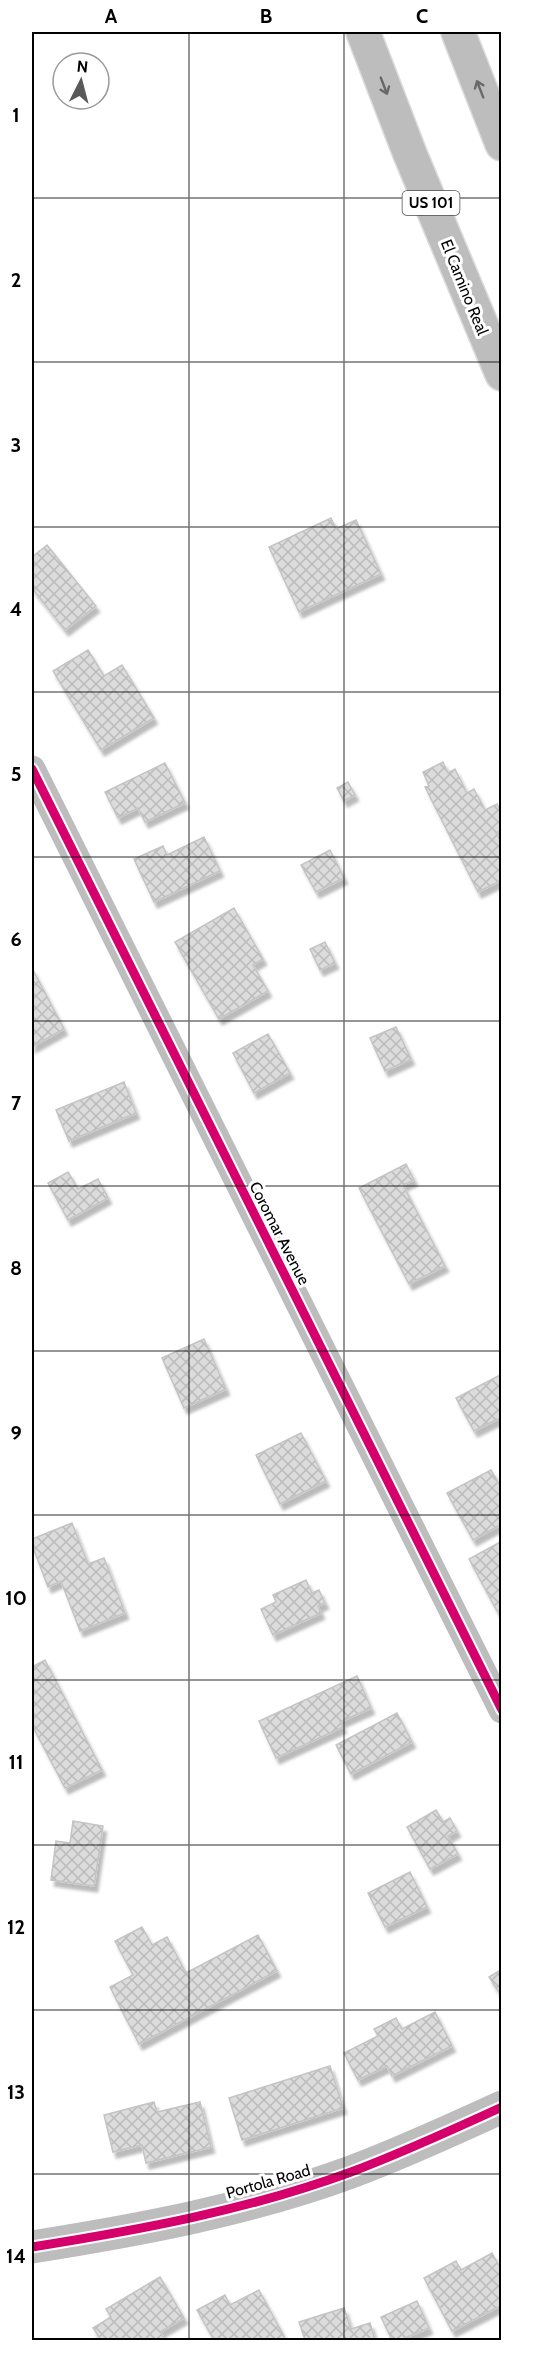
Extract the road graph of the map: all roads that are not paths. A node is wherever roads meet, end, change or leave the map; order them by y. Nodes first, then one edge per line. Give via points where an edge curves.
1 (363, 32) edge
2 (458, 32) edge
3 (501, 144) edge
4 (501, 374) edge
5 (32, 769) edge
6 (501, 1710) edge
7 (501, 2107) edge
8 (32, 2247) edge

1 -> 4 main road, El Camino Real / US 101
3 -> 2 main road
5 - 6 street, Coromar Avenue
7 - 8 main road, Portola Road via 349,2173 248,2204 144,2229

